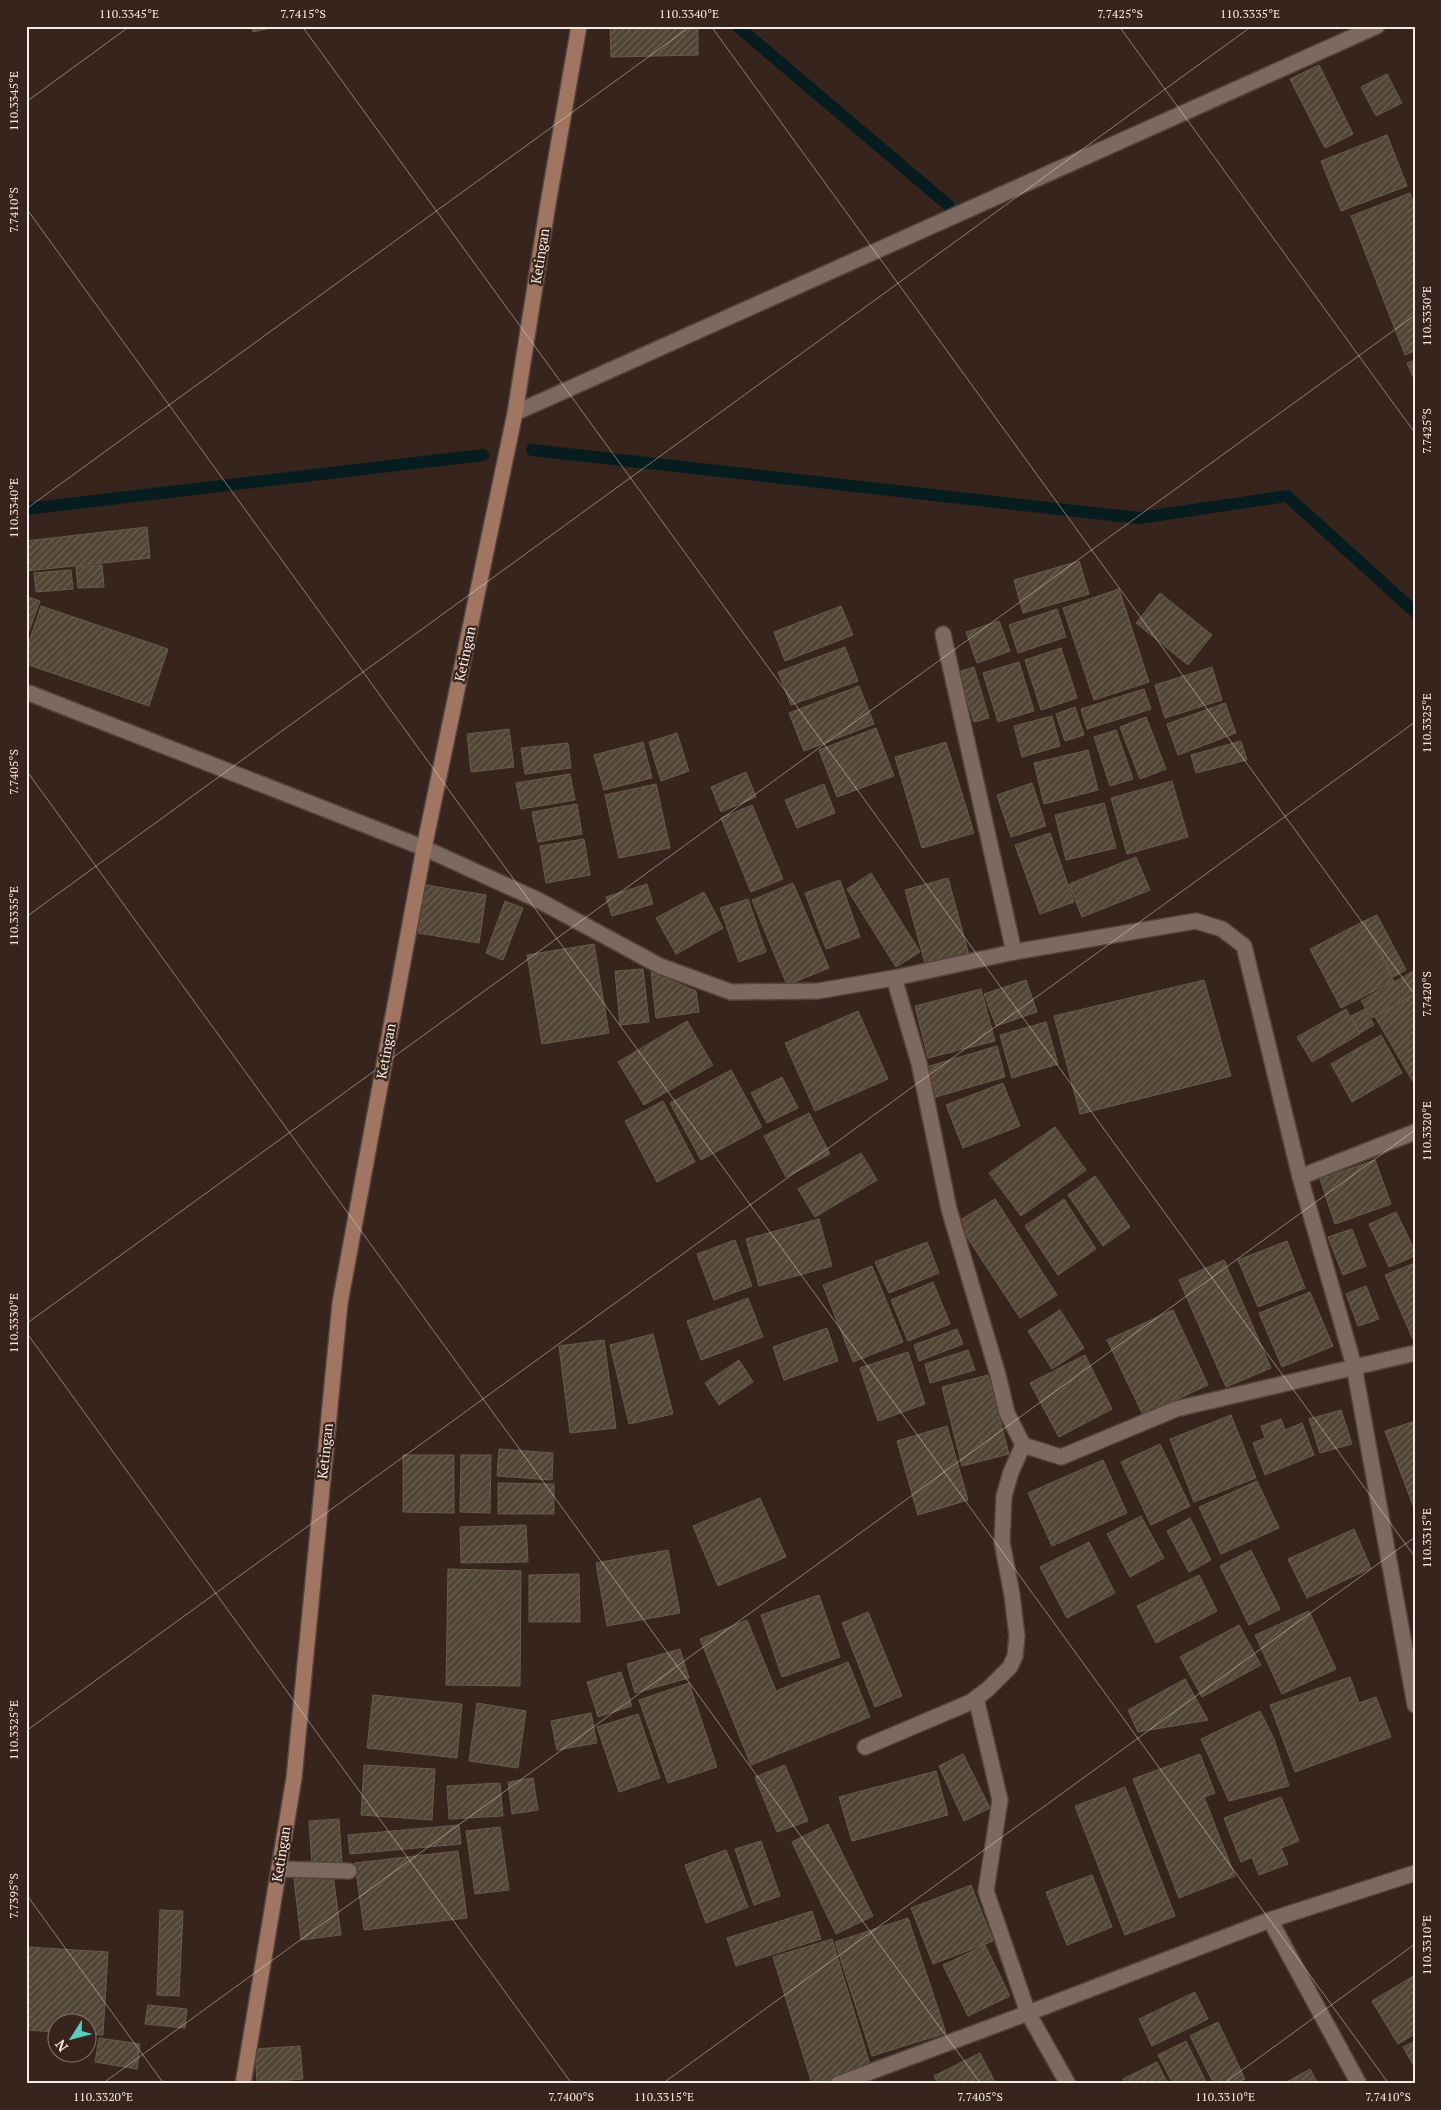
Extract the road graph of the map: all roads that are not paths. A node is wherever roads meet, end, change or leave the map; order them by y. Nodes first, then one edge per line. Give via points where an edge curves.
1 (579, 26) edge
2 (1377, 26) edge
3 (516, 413) junction
4 (943, 634) dead end
5 (28, 692) dead end
6 (424, 848) junction
7 (1014, 952) junction
8 (894, 978) junction
9 (1415, 1132) edge
10 (1300, 1177) junction
11 (1415, 1352) edge
12 (1354, 1366) junction
13 (1023, 1445) junction
14 (976, 1698) junction
15 (1415, 1705) edge
16 (865, 1747) dead end
17 (279, 1869) junction
18 (349, 1871) dead end
19 (1415, 1873) edge
20 (1270, 1920) junction
21 (1028, 2013) junction
22 (243, 2084) edge
23 (838, 2084) edge
24 (1068, 2084) edge
25 (1359, 2084) edge

1 - 3 street, Ketingan
2 - 3 street
3 - 6 street, Ketingan
4 - 7 street
5 - 6 street
6 - 8 street via 538,900 660,966 731,992 818,991
6 - 17 street, Ketingan via 340,1303 294,1778
7 - 8 street
7 - 10 street via 1196,921 1222,929 1244,946
8 - 13 street via 919,1063 949,1209 1007,1413
9 - 10 street
10 - 12 street
11 - 12 street
12 - 13 street via 1176,1409 1061,1458
12 - 15 street
13 - 14 street via 1004,1496 1002,1542 1017,1636 1015,1656 1005,1672
14 - 16 street
14 - 21 street via 1000,1800 986,1891
17 - 18 street
17 - 22 street, Ketingan
19 - 20 street
20 - 21 street
20 - 25 street
21 - 23 street
21 - 24 street

